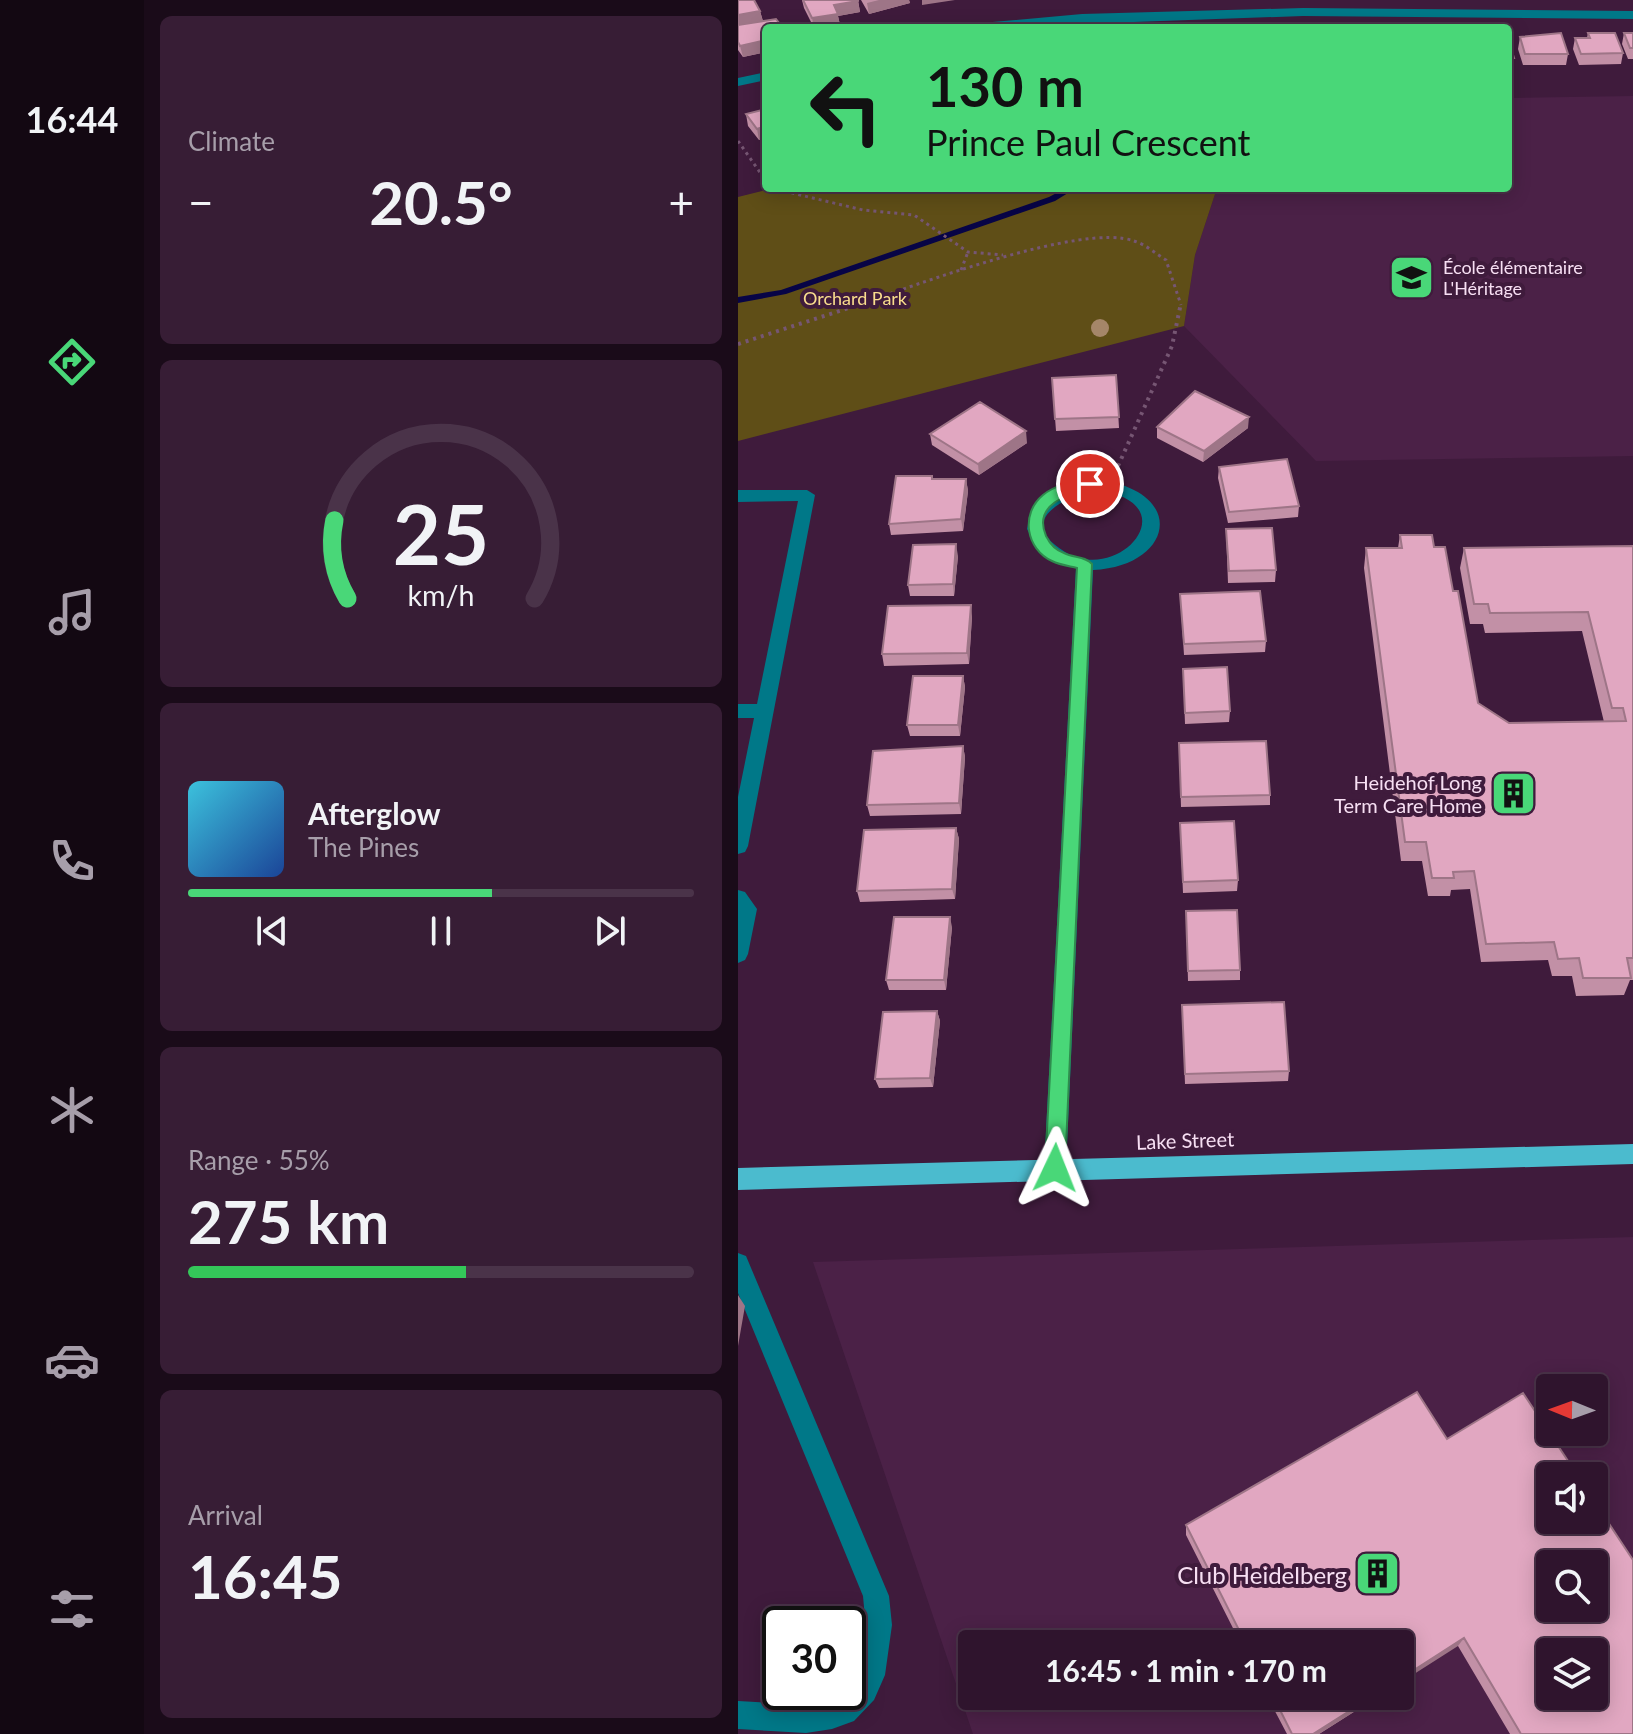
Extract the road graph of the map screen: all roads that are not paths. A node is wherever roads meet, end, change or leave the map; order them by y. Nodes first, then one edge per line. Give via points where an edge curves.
1 (1303, 6) edge
2 (1633, 15) edge
3 (1015, 24) edge
4 (762, 77) edge
5 (738, 82) edge
6 (738, 496) edge
7 (1085, 564) junction
8 (738, 711) edge
9 (764, 711) junction
10 (738, 846) edge
11 (738, 898) edge
12 (738, 954) edge
13 (1633, 1154) edge
14 (1055, 1168) junction
15 (738, 1179) edge
16 (738, 1264) edge
17 (738, 1715) edge

1 - 2 street
1 - 3 street
4 - 5 street
6 - 9 street via 807,495
7 - 7 street via 1125,557 1148,539 1153,520 1148,507 1128,491 1109,485 1090,484 1048,499 1034,525 1043,547 1057,557
7 - 14 street
8 - 9 street
9 - 10 street
11 - 12 street via 747,909
13 - 14 main road, Lake Street
14 - 15 main road, Lake Street
16 - 17 street via 876,1596 881,1626 867,1681 845,1711 817,1718

